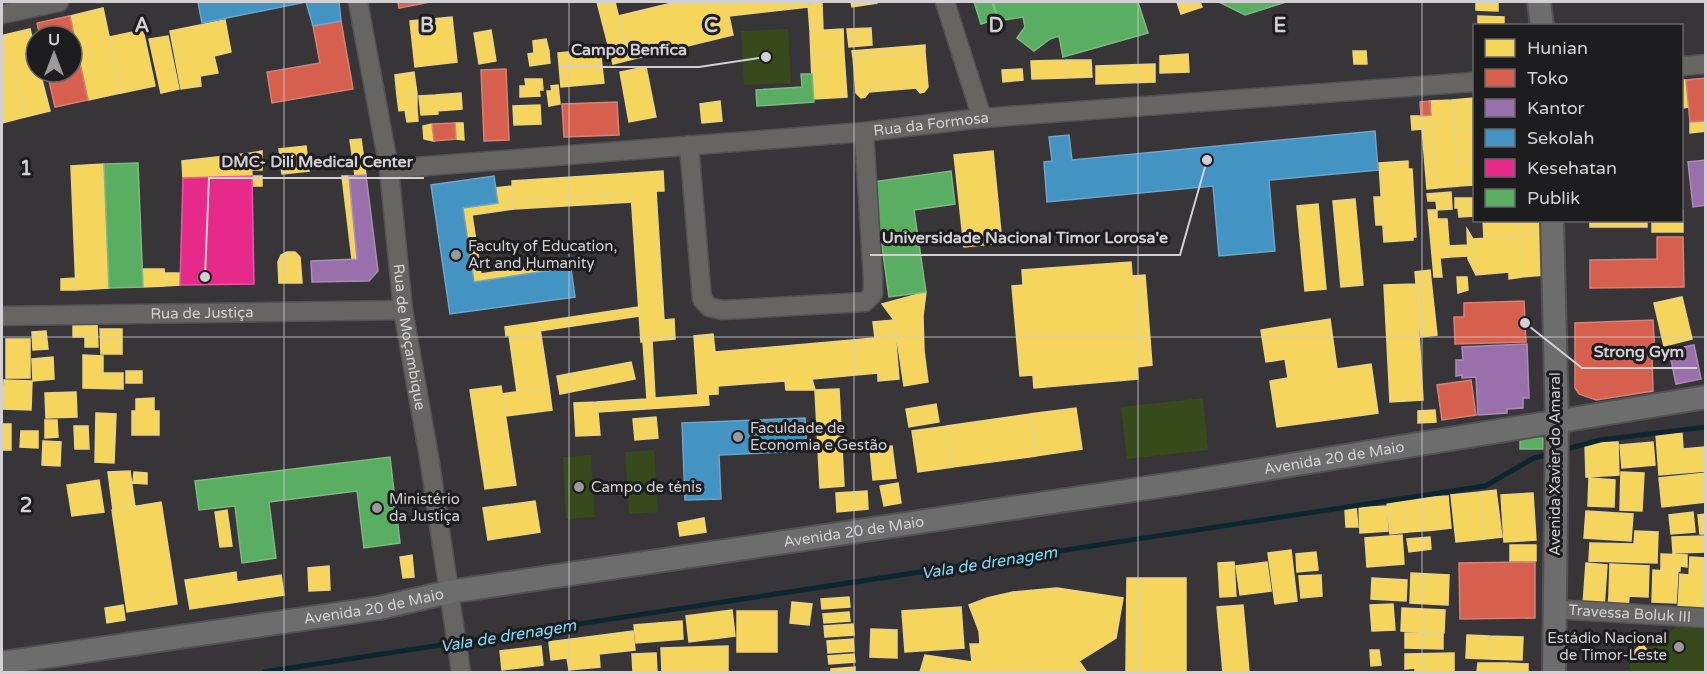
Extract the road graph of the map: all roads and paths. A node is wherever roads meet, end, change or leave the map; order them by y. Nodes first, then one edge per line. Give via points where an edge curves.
1 (59, 2) edge
2 (358, 2) edge
3 (945, 2) edge
4 (1539, 2) edge
5 (2, 14) edge
6 (1542, 24) edge
7 (1706, 64) edge
8 (1683, 66) edge
9 (1473, 82) edge
10 (982, 118) junction
11 (864, 132) junction
12 (690, 145) junction
13 (389, 169) junction
14 (1552, 222) edge
15 (403, 310) junction
16 (2, 316) edge
17 (1706, 397) edge
18 (1557, 421) junction
19 (449, 592) junction
20 (1554, 609) junction
21 (1706, 618) edge
22 (2, 663) edge
23 (461, 670) edge
24 (1554, 672) edge

1 - 5 street
2 - 13 street, Rua de Moçambique
3 - 10 street
4 - 6 main road
7 - 8 street
9 - 10 street, Rua da Formosa
10 - 11 street, Rua da Formosa
11 - 12 street, Rua da Formosa
11 - 12 street via 873,279 873,294 865,302 722,310 709,307 702,299
12 - 13 street, Rua da Formosa
13 - 15 street, Rua de Moçambique
14 - 18 main road, Avenida Xavier do Amaral
15 - 16 street, Rua de Justiça
15 - 19 street, Rua de Moçambique
17 - 18 main road, Avenida 20 de Maio
18 - 19 main road, Avenida 20 de Maio via 1187,482
18 - 20 main road, Avenida Xavier do Amaral
19 - 22 main road, Avenida 20 de Maio via 379,608
19 - 23 street, Rua de Moçambique
20 - 21 street, Travessa Boluk III
20 - 24 main road, Avenida Xavier do Amaral

